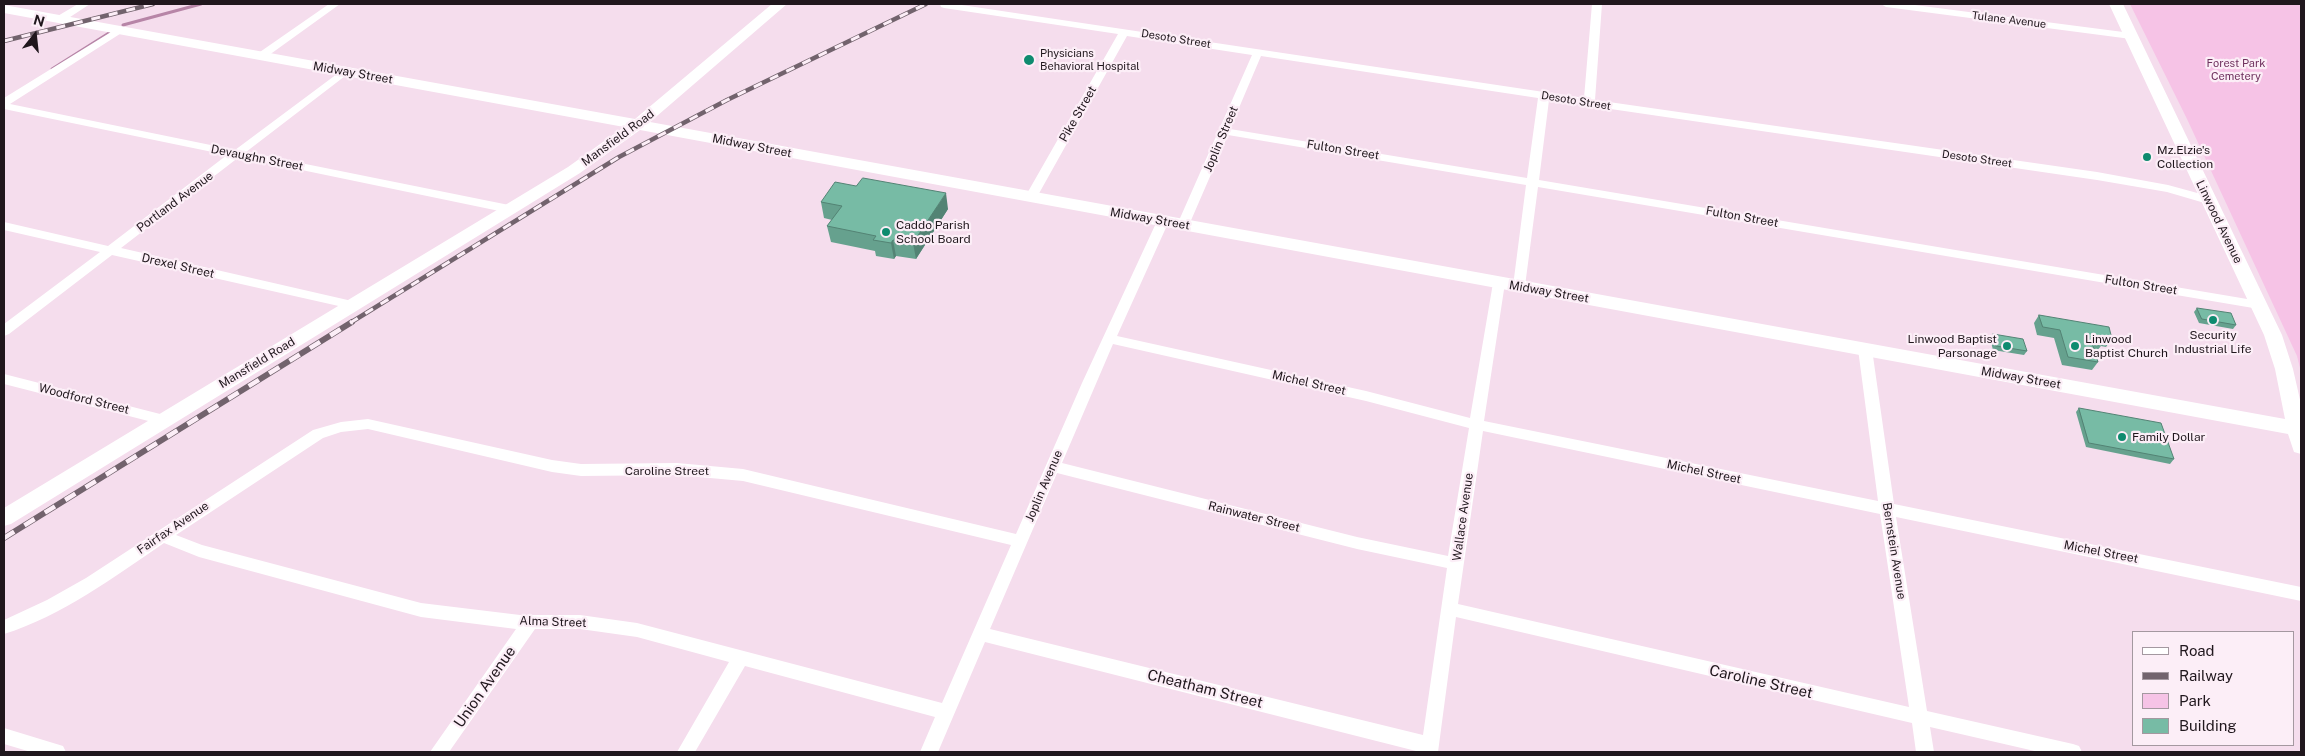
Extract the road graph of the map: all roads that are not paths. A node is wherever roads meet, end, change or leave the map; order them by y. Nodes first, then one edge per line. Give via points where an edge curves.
1 (85, 4) edge
2 (335, 4) edge
3 (780, 4) edge
4 (1598, 4) edge
5 (1886, 4) edge
6 (2116, 4) edge
7 (944, 5) edge
8 (4, 9) edge
9 (60, 19) junction
10 (119, 30) junction
11 (1125, 31) junction
12 (2131, 36) junction
13 (1258, 52) junction
14 (261, 56) junction
15 (345, 71) junction
16 (1544, 96) junction
17 (1589, 103) junction
18 (4, 105) edge
19 (633, 124) junction
20 (1224, 130) junction
21 (237, 154) junction
22 (1534, 182) junction
23 (1031, 197) junction
24 (2208, 200) junction
25 (510, 209) junction
26 (1164, 221) junction
27 (1183, 225) junction
28 (4, 226) edge
29 (110, 251) junction
30 (1499, 283) junction
31 (1520, 286) junction
32 (352, 305) junction
33 (2259, 305) junction
34 (4, 331) edge
35 (1110, 339) junction
36 (1865, 349) junction
37 (4, 379) edge
38 (164, 420) junction
39 (1476, 425) junction
40 (341, 426) joint
41 (2297, 428) junction
42 (2301, 447) edge
43 (1053, 466) junction
44 (1887, 510) junction
45 (4, 518) edge
46 (162, 536) junction
47 (1021, 541) junction
48 (1456, 564) junction
49 (2301, 594) edge
50 (1450, 609) junction
51 (531, 622) junction
52 (4, 627) edge
53 (980, 634) junction
54 (741, 657) junction
55 (946, 712) junction
56 (1921, 717) junction
57 (4, 736) edge
58 (1430, 749) edge
59 (57, 752) edge
60 (439, 752) edge
61 (686, 752) edge
62 (929, 752) edge
63 (1925, 752) edge
64 (2073, 752) edge

1 - 9 street
2 - 14 street
3 - 19 street, Mansfield Road
4 - 17 street
5 - 12 street, Tulane Avenue
6 - 12 street, Linwood Avenue
7 - 11 street, Desoto Street
8 - 9 street, Midway Street
9 - 10 street, Midway Street
10 - 14 street, Midway Street
10 - 18 street
11 - 13 street, Desoto Street
11 - 23 street, Pike Street
12 - 24 street, Linwood Avenue
13 - 16 street, Desoto Street
13 - 20 street, Joplin Street
14 - 15 street, Midway Street
15 - 19 street, Midway Street
15 - 21 street, Portland Avenue
16 - 17 street, Desoto Street
16 - 22 street
17 - 24 street, Desoto Street via 2097,176
18 - 21 street, Devaughn Street
19 - 23 street, Midway Street
19 - 25 street, Mansfield Road via 574,170
20 - 22 street, Fulton Street
20 - 27 street, Joplin Street
21 - 25 street, Devaughn Street
21 - 29 street, Portland Avenue
22 - 31 street
22 - 33 street, Fulton Street
23 - 26 street, Midway Street
24 - 33 street, Linwood Avenue
25 - 32 street, Mansfield Road
26 - 27 street, Midway Street
26 - 35 street, Joplin Avenue
27 - 30 street, Midway Street
28 - 29 street, Drexel Street
29 - 32 street, Drexel Street
29 - 34 street, Portland Avenue
30 - 31 street, Midway Street
30 - 39 street, Wallace Avenue
31 - 36 street, Midway Street
32 - 38 street, Mansfield Road
33 - 41 street, Linwood Avenue via 2279,352
35 - 39 street, Michel Street via 1366,396
35 - 43 street, Joplin Avenue
36 - 41 street, Midway Street
36 - 44 street, Bernstein Avenue
37 - 38 street, Woodford Street
38 - 45 street, Mansfield Road
39 - 44 street, Michel Street
39 - 48 street, Wallace Avenue
40 - 46 street, Fairfax Avenue via 318,434
40 - 47 street, Caroline Street via 382,426 581,470 678,469 743,475
41 - 42 street, Linwood Avenue
43 - 47 street, Joplin Avenue
43 - 48 street, Rainwater Street via 1357,543
44 - 49 street, Michel Street
44 - 56 street, Bernstein Avenue
46 - 51 street, Alma Street via 199,551 421,610
46 - 52 street, Fairfax Avenue via 92,583
47 - 53 street, Joplin Avenue
48 - 50 street, Wallace Avenue
50 - 56 street, Caroline Street
50 - 58 street, Wallace Avenue
51 - 54 street, Alma Street via 609,625
51 - 60 street, Union Avenue
53 - 55 street, Joplin Avenue
53 - 58 street, Cheatham Street
54 - 55 street, Alma Street
54 - 61 street
55 - 62 street, Joplin Avenue
56 - 63 street, Bernstein Avenue
56 - 64 street, Caroline Street
57 - 59 street

